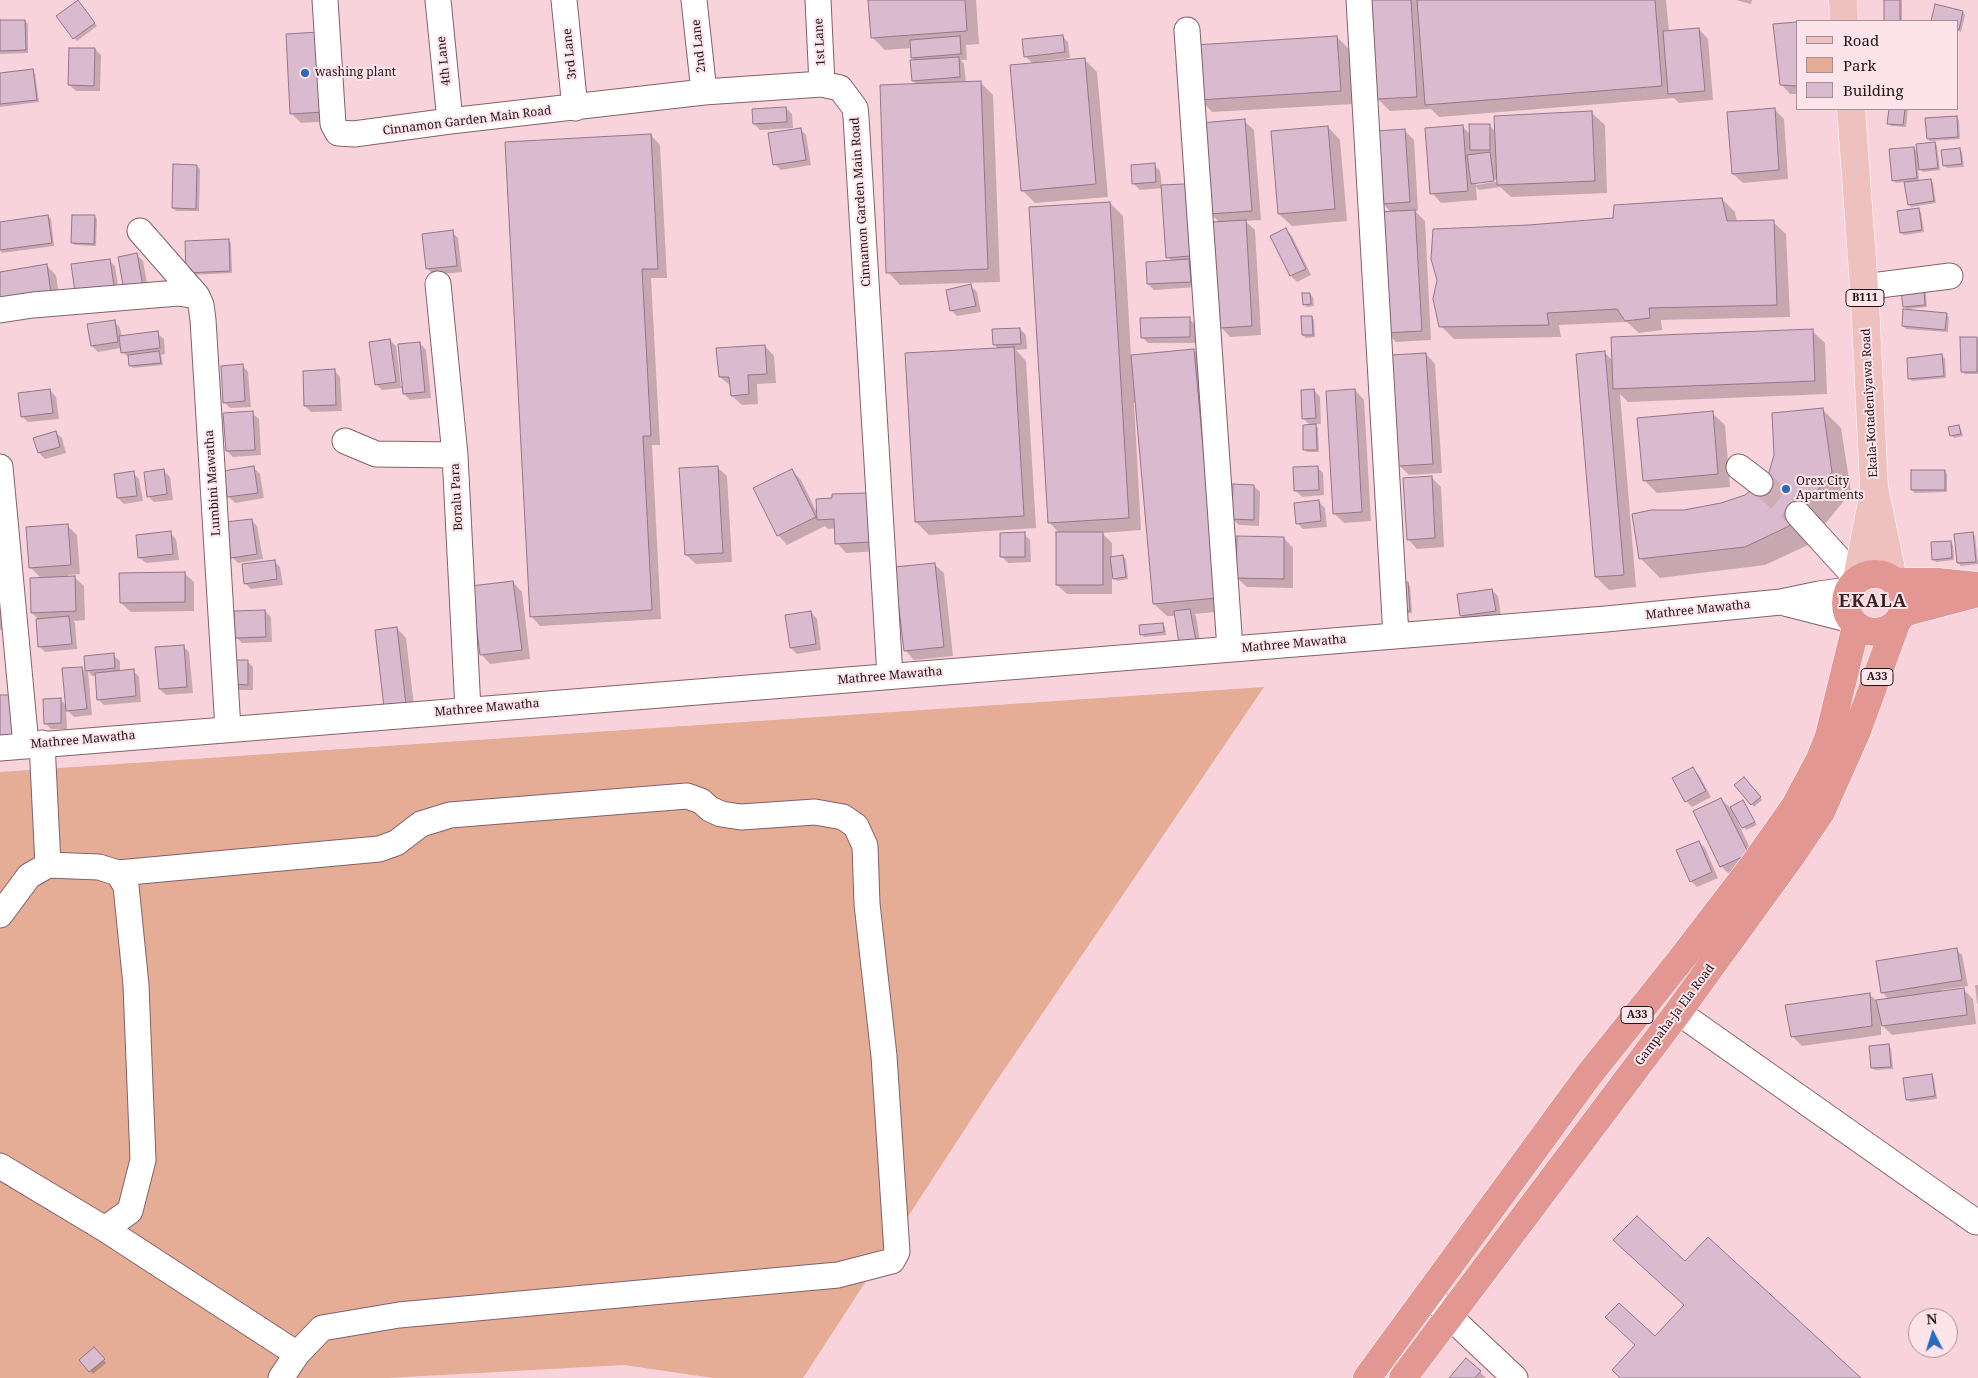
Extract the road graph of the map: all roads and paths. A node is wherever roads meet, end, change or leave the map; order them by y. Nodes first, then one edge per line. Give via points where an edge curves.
1 (325, 0) edge
2 (438, 0) edge
3 (564, 0) edge
4 (694, 0) edge
5 (818, 0) edge
6 (1359, 0) edge
7 (1843, 0) edge
8 (1844, 20) edge
9 (1186, 30) dead end
10 (822, 84) junction
11 (704, 92) junction
12 (576, 108) junction
13 (1851, 110) edge
14 (450, 121) junction
15 (140, 231) dead end
16 (1950, 276) dead end
17 (438, 284) dead end
18 (1864, 288) junction
19 (197, 296) junction
20 (0, 310) edge
21 (345, 440) dead end
22 (455, 456) junction
23 (0, 467) edge
24 (1739, 467) dead end
25 (1760, 483) tunnel mouth
26 (1874, 487) junction
27 (1798, 514) tunnel mouth
28 (1895, 581) junction
29 (1853, 585) junction
30 (1978, 586) edge
31 (1978, 593) edge
32 (1781, 602) junction
33 (1899, 618) junction
34 (1853, 623) junction
35 (1396, 636) junction
36 (1230, 649) junction
37 (890, 676) junction
38 (468, 710) junction
39 (228, 729) junction
40 (34, 744) junction
41 (0, 748) edge
42 (48, 865) junction
43 (118, 873) junction
44 (2, 907) edge
45 (1678, 1012) junction
46 (0, 1166) edge
47 (1976, 1222) dead end
48 (105, 1229) junction
49 (1430, 1294) junction
50 (1449, 1316) junction
51 (297, 1354) junction
52 (281, 1378) edge
53 (1367, 1378) edge
54 (1403, 1378) edge
55 (1515, 1378) edge

1 - 14 street, Cinnamon Garden Main Road via 333,124 338,132 354,134
2 - 14 street, 4th Lane
3 - 12 street, 3rd Lane
4 - 11 street, 2nd Lane
5 - 10 street, 1st Lane
6 - 35 street
7 - 8 main road
9 - 36 street
10 - 11 street, Cinnamon Garden Main Road
10 - 37 street, Cinnamon Garden Main Road via 840,88 855,108
11 - 12 street, Cinnamon Garden Main Road
12 - 14 street, Cinnamon Garden Main Road
13 - 18 main road, Ekala-Kotadeniyawa Road / B111
15 - 19 street
16 - 18 street
17 - 22 street, Boralu Para
18 - 26 main road, Ekala-Kotadeniyawa Road / B111
19 - 20 street via 178,293
19 - 39 street, Lumbini Mawatha via 202,305
21 - 22 street via 376,454
22 - 38 street, Boralu Para
23 - 40 street
24 - 25 street
26 - 28 main road, Ekala-Kotadeniyawa Road / B111
26 - 29 main road, Ekala-Kotadeniyawa Road / B111
27 - 29 street
28 - 29 highway via 1872,573
28 - 30 highway
28 - 33 highway via 1901,587 1905,600
29 - 32 street
29 - 34 highway via 1846,606
31 - 33 highway
32 - 34 street
32 - 35 street, Mathree Mawatha
33 - 34 highway via 1889,629 1880,632 1872,632
33 - 45 highway, Gampaha-Ja Ela Road / A33 via 1857,731 1821,812
34 - 49 highway, A33 via 1829,736 1795,806 1752,867 1588,1076
35 - 36 street, Mathree Mawatha
36 - 37 street, Mathree Mawatha
37 - 38 street, Mathree Mawatha
38 - 39 street, Mathree Mawatha
39 - 40 street, Mathree Mawatha
40 - 41 street, Mathree Mawatha
40 - 42 street
42 - 43 street via 99,867
42 - 44 street via 29,876
43 - 48 street via 126,886 136,985 143,1160 130,1211
43 - 51 street via 379,848 396,843 421,824 450,815 687,796 721,814 815,812 843,818 856,826 866,846 867,904 884,1056 897,1252 892,1261 838,1275 399,1315 322,1328
45 - 47 street
45 - 50 highway, Gampaha-Ja Ela Road / A33
46 - 48 street
48 - 51 street
49 - 50 street
49 - 53 highway, A33
50 - 54 highway, Gampaha-Ja Ela Road / A33
50 - 55 street
51 - 52 street

